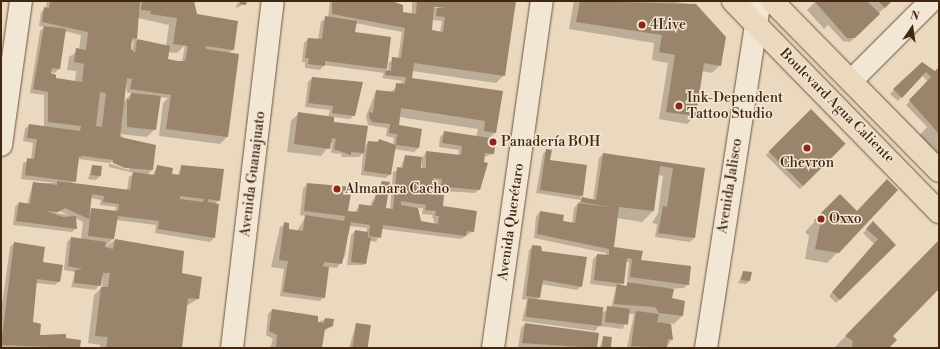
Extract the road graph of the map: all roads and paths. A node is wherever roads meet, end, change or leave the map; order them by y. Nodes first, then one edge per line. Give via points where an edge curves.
1 (21, 1) edge
2 (273, 1) edge
3 (542, 1) edge
4 (733, 1) edge
5 (760, 1) edge
6 (772, 1) edge
7 (931, 1) edge
8 (755, 23) junction
9 (851, 81) junction
10 (1, 145) edge
11 (939, 171) edge
12 (939, 212) edge
13 (232, 348) edge
14 (493, 348) edge
15 (706, 348) edge

1 - 10 street
2 - 13 street, Avenida Guanajuato
3 - 14 street, Avenida Querétaro
4 - 8 main road, Boulevard Agua Caliente
5 - 8 street, Avenida Jalisco
6 - 9 main road, Boulevard Agua Caliente
7 - 9 street
8 - 12 main road, Boulevard Agua Caliente
8 - 15 street, Avenida Jalisco
9 - 11 main road, Boulevard Agua Caliente

